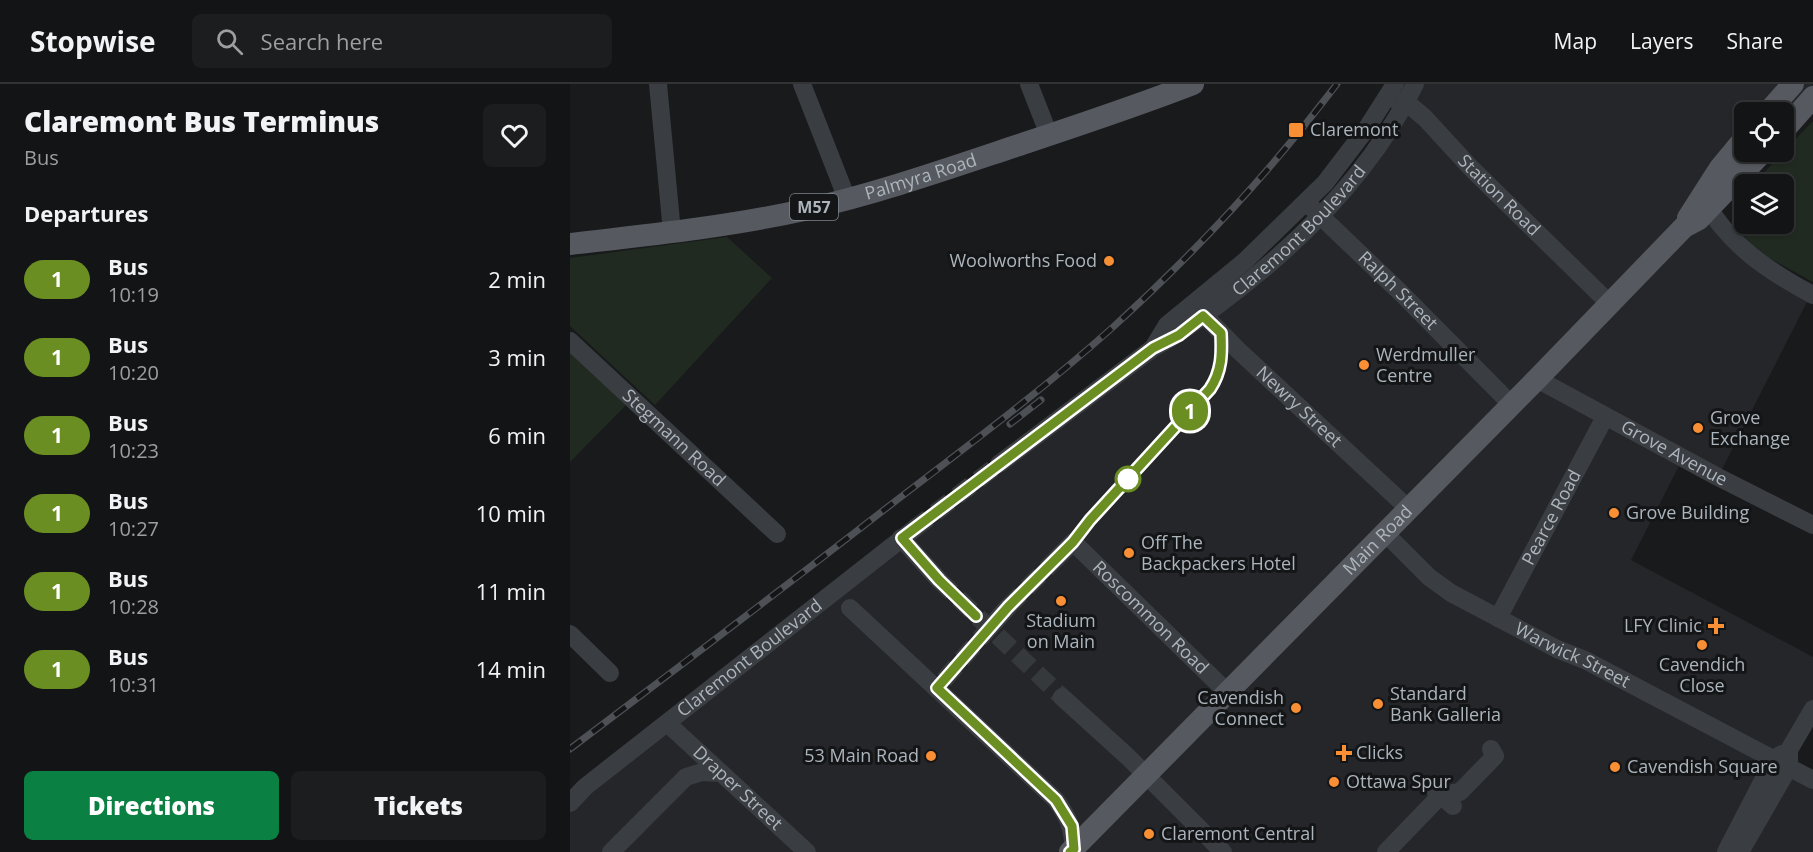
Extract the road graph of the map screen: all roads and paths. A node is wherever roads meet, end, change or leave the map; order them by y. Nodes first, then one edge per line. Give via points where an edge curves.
1 (658, 84) edge
2 (802, 84) edge
3 (1029, 84) edge
4 (1193, 84) edge
5 (1395, 84) edge
6 (1415, 84) edge
7 (1793, 84) edge
8 (1406, 102) junction
9 (1777, 102) edge
10 (1384, 103) junction
11 (1809, 104) edge
12 (1794, 120) edge
13 (1049, 135) junction
14 (1734, 155) edge
15 (1751, 162) edge
16 (847, 200) junction
17 (1705, 202) junction
18 (1313, 208) junction
19 (672, 232) junction
20 (570, 244) edge
21 (1236, 291) junction
22 (1813, 295) edge
23 (1610, 304) junction
24 (1198, 310) junction
25 (1225, 337) junction
26 (570, 341) edge
27 (1537, 379) junction
28 (1512, 405) junction
29 (1605, 417) junction
30 (999, 464) tunnel mouth
31 (1409, 509) junction
32 (1813, 525) edge
33 (1385, 533) junction
34 (777, 534) dead end
35 (1059, 556) tunnel mouth
36 (939, 580) tunnel mouth
37 (1008, 607) tunnel mouth
38 (850, 608) dead end
39 (1498, 618) junction
40 (991, 626) tunnel mouth
41 (570, 634) edge
42 (610, 673) dead end
43 (1228, 693) junction
44 (1062, 697) tunnel mouth
45 (1813, 709) edge
46 (667, 723) junction
47 (1491, 749) dead end
48 (1784, 759) junction
49 (719, 773) junction
50 (1145, 775) junction
51 (1813, 780) edge
52 (577, 790) edge
53 (570, 803) edge
54 (1072, 850) edge
55 (611, 852) edge
56 (807, 852) edge
57 (1223, 852) edge
58 (1386, 852) edge
59 (1726, 852) edge
60 (1740, 852) edge

1 - 19 street
2 - 16 street
3 - 13 street
4 - 13 main road, Palmyra Road / M57
5 - 10 street, Claremont Boulevard
6 - 8 street, Claremont Boulevard
7 - 9 main road
8 - 10 street via 1396,99
8 - 18 street, Claremont Boulevard via 1380,142
8 - 23 street, Station Road
10 - 18 street, Claremont Boulevard
11 - 12 main road
13 - 16 main road, Palmyra Road / M57
14 - 17 main road, Main Road
15 - 17 main road, Main Road
16 - 19 main road, Palmyra Road / M57
17 - 22 street via 1719,224 1760,264
17 - 23 main road, Main Road via 1699,219 1684,227
18 - 21 street, Claremont Boulevard via 1293,244
18 - 24 street, Claremont Boulevard via 1245,261
18 - 28 street, Ralph Street
19 - 20 main road, Palmyra Road / M57
21 - 24 street, Claremont Boulevard
21 - 25 street via 1224,317
23 - 27 main road, Main Road
24 - 25 street, Newry Street
24 - 30 street, Claremont Boulevard via 1167,325 1153,348
25 - 31 street, Newry Street
26 - 34 street, Stegmann Road
27 - 28 main road, Main Road
27 - 29 street, Grove Avenue
28 - 31 main road, Main Road
29 - 32 street, Grove Avenue
29 - 39 street, Pearce Road
31 - 33 main road, Main Road
33 - 39 street, Warwick Street via 1439,585
33 - 43 main road, Main Road
35 - 43 street, Roscommon Road via 1073,542
36 - 46 street, Claremont Boulevard via 908,533
37 - 40 street
38 - 54 street via 941,684 1056,800 1072,826
39 - 48 street, Warwick Street via 1747,747
41 - 42 street
43 - 50 main road, Main Road
44 - 50 street
45 - 48 street
46 - 49 street, Draper Street
46 - 52 street, Claremont Boulevard
47 - 58 street via 1495,756 1460,792 1441,796
48 - 51 street, Warwick Street
48 - 59 street
48 - 60 street
49 - 55 street via 702,772 686,777
49 - 56 street, Draper Street
50 - 54 main road, Main Road
50 - 57 street
52 - 53 street, Claremont Boulevard

